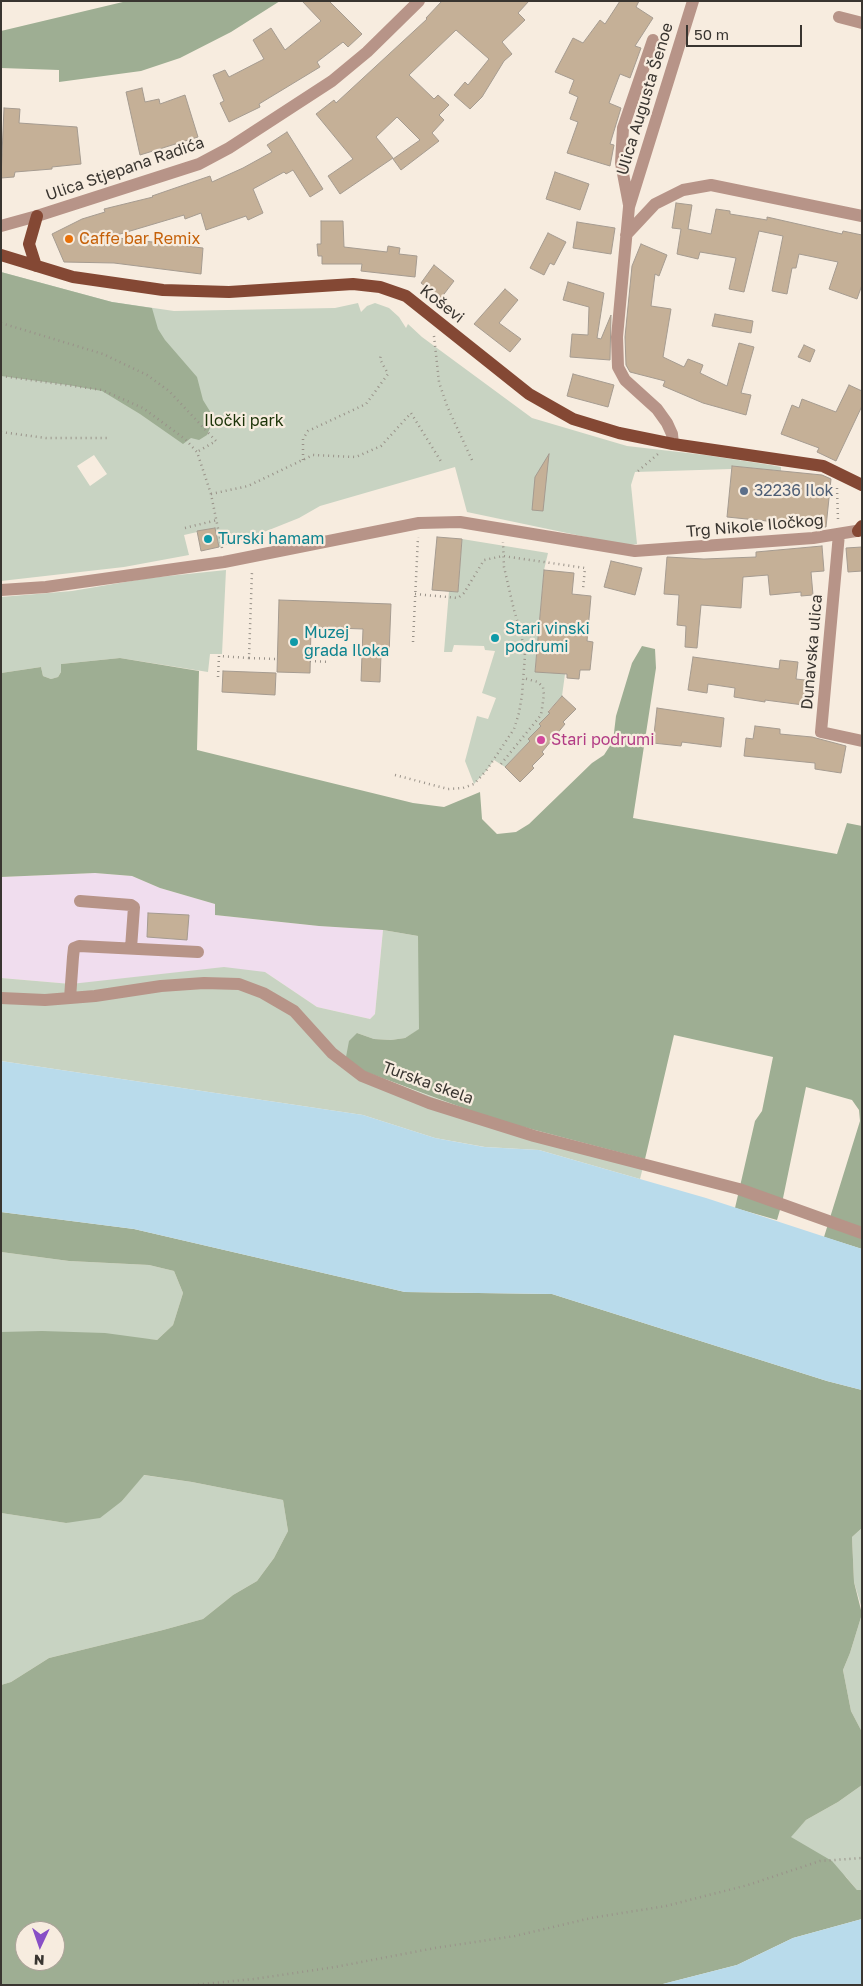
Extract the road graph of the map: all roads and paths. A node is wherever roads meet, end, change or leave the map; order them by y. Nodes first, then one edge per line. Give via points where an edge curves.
1 (419, 1) edge
2 (693, 1) edge
3 (840, 17) dead end
4 (862, 23) edge
5 (653, 40) dead end
6 (629, 207) junction
7 (38, 216) junction
8 (862, 216) edge
9 (1, 226) edge
10 (626, 235) junction
11 (1, 255) edge
12 (36, 266) junction
13 (433, 317) junction
14 (1, 323) edge
15 (381, 354) dead end
16 (1, 376) edge
17 (1, 432) edge
18 (108, 438) dead end
19 (673, 444) junction
20 (197, 452) junction
21 (653, 458) dead end
22 (303, 460) junction
23 (472, 460) dead end
24 (442, 463) dead end
25 (638, 471) dead end
26 (836, 472) junction
27 (861, 485) edge
28 (211, 494) junction
29 (217, 520) junction
30 (419, 523) junction
31 (185, 528) dead end
32 (507, 529) junction
33 (861, 529) edge
34 (839, 534) junction
35 (503, 556) junction
36 (253, 557) junction
37 (224, 562) junction
38 (583, 589) dead end
39 (1, 590) edge
40 (415, 594) junction
41 (413, 642) dead end
42 (249, 658) junction
43 (277, 660) dead end
44 (310, 661) dead end
45 (330, 662) dead end
46 (218, 677) dead end
47 (523, 678) junction
48 (862, 741) edge
49 (501, 764) dead end
50 (395, 775) dead end
51 (80, 901) dead end
52 (131, 948) junction
53 (198, 952) dead end
54 (1, 998) edge
55 (70, 998) junction
56 (862, 1233) edge
57 (862, 1858) edge
58 (193, 1985) edge

1 - 7 street, Ulica Stjepana Radića via 332,81 229,148 198,164
2 - 6 street, Ulica Augusta Šenoe
3 - 4 street
5 - 6 street, Ulica Augusta Šenoe via 623,128 621,163
6 - 10 street, Ulica Augusta Šenoe
7 - 9 street, Ulica Stjepana Radića
7 - 12 main road via 29,244
8 - 10 street via 711,185 683,190 655,204
10 - 19 street, Ulica Augusta Šenoe via 617,338 618,367 625,380 667,423
11 - 12 main road, Koševi
12 - 13 main road, Koševi via 73,277 162,290 229,292 353,284 380,287 406,296
13 - 19 main road, Koševi via 529,394 573,419
13 - 23 path via 439,382
14 - 20 path via 103,354 147,375 169,391 216,441
15 - 22 path via 380,359 388,374 383,382 366,404 308,431 303,439
16 - 20 path via 102,390 143,408
17 - 18 path via 46,438
19 - 26 main road, Koševi via 808,463
20 - 28 path
21 - 25 path
22 - 24 path via 313,455 356,457 381,446 411,413
22 - 28 path via 248,486
26 - 27 main road
26 - 34 path
28 - 29 path
29 - 31 path
29 - 37 path
30 - 32 street, Trg Nikole Iločkog via 460,522
30 - 36 street, Trg Nikole Iločkog
30 - 40 path
32 - 34 street, Trg Nikole Iločkog via 635,551
32 - 35 path via 502,545
33 - 34 street, Trg Nikole Iločkog
34 - 48 street, Dunavska ulica via 821,732
35 - 38 path via 585,568
35 - 40 path via 484,560 458,598
35 - 47 path via 525,655
36 - 37 street, Trg Nikole Iločkog
36 - 42 path
37 - 39 street, Trg Nikole Iločkog via 46,587
40 - 41 path
42 - 43 path
42 - 46 path via 219,656
44 - 45 path
47 - 49 path via 538,682 543,687 541,715
47 - 50 path via 514,729 474,784 448,789
51 - 52 street via 134,907
52 - 53 street
52 - 55 street via 74,948
54 - 55 street, Turska skela
55 - 56 street, Turska skela via 161,986 239,984 286,1005 332,1053 362,1076 534,1136 739,1189
57 - 58 path via 820,1861 748,1885 666,1906 591,1918 515,1936 336,1968

